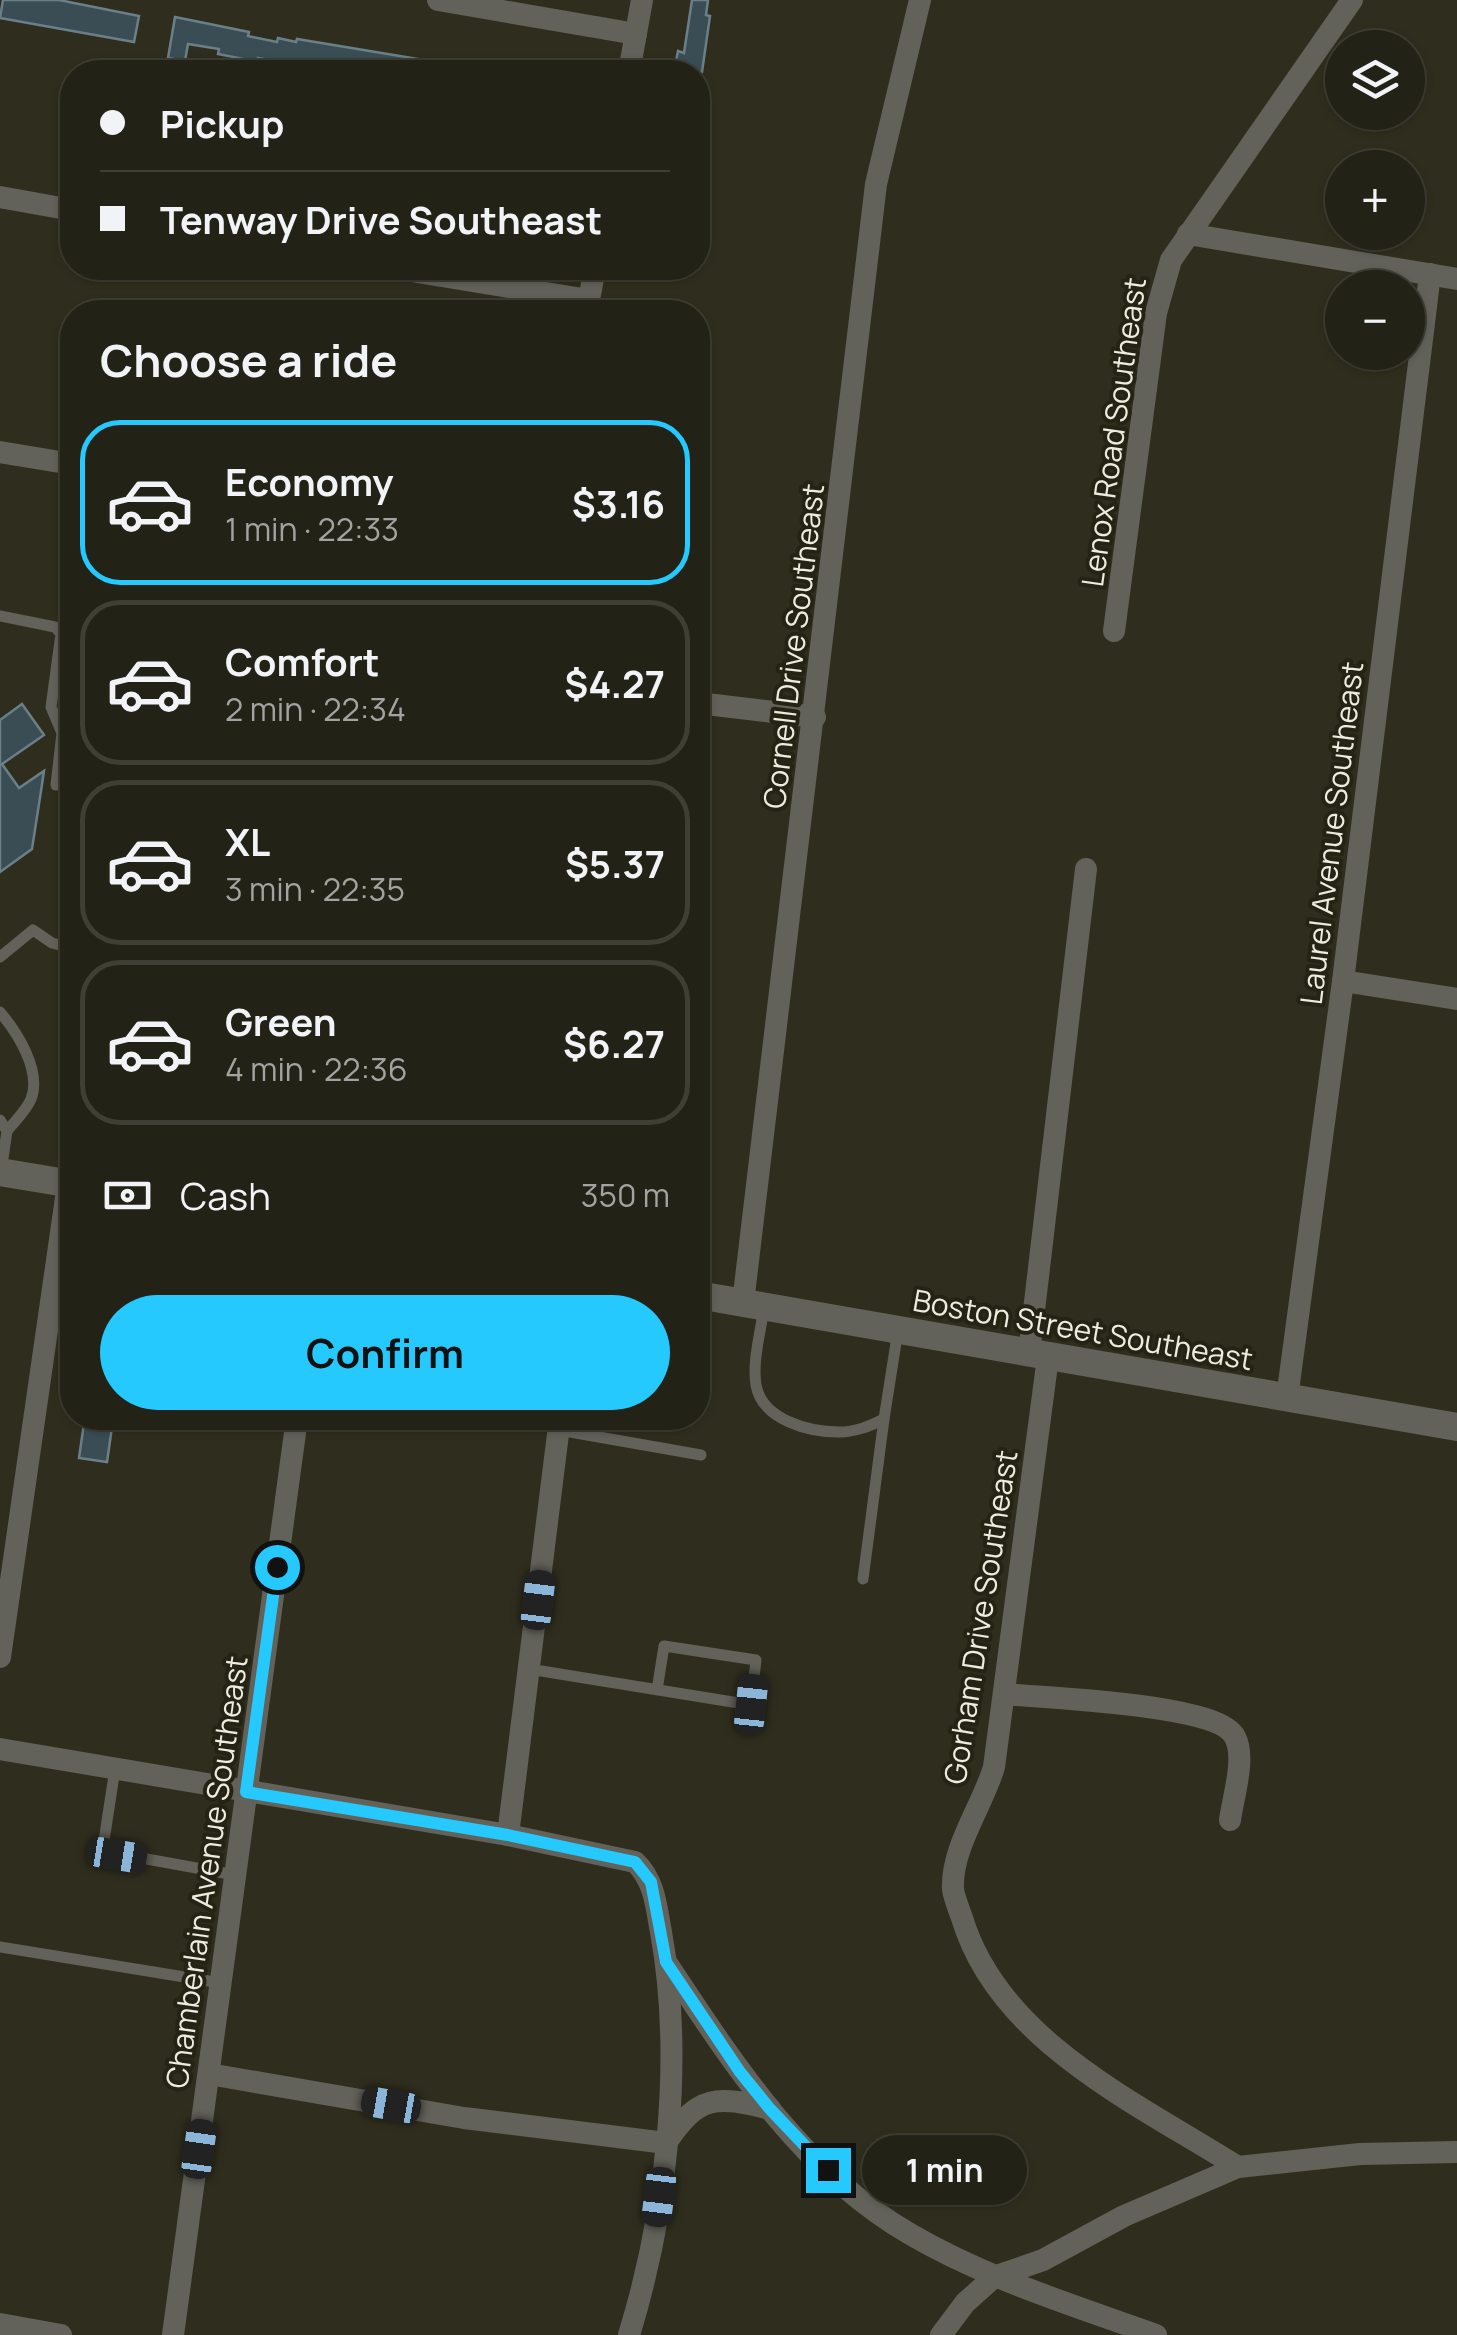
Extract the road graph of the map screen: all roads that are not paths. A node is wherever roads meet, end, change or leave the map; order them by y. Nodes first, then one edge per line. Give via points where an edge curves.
1 (438, 0) edge
2 (642, 0) edge
3 (920, 0) edge
4 (1352, 0) edge
5 (636, 34) junction
6 (631, 60) edge
7 (0, 197) edge
8 (60, 208) edge
9 (1188, 234) junction
10 (1430, 274) junction
11 (1457, 279) edge
12 (467, 280) edge
13 (590, 300) edge
14 (0, 452) edge
15 (60, 462) edge
16 (0, 616) edge
17 (1114, 631) dead end
18 (60, 634) edge
19 (60, 634) edge
20 (710, 705) edge
21 (815, 717) junction
22 (60, 728) edge
23 (60, 750) edge
24 (56, 785) dead end
25 (1086, 869) dead end
26 (60, 945) edge
27 (0, 957) edge
28 (1343, 981) junction
29 (1457, 999) edge
30 (0, 1012) edge
31 (4, 1126) edge
32 (1, 1172) edge
33 (60, 1180) edge
34 (60, 1256) edge
35 (710, 1297) edge
36 (754, 1305) junction
37 (898, 1330) junction
38 (1038, 1355) junction
39 (1288, 1398) junction
40 (884, 1420) junction
41 (1457, 1428) edge
42 (295, 1430) edge
43 (559, 1430) edge
44 (587, 1430) edge
45 (701, 1455) dead end
46 (863, 1579) dead end
47 (0, 1657) edge
48 (529, 1668) junction
49 (657, 1690) junction
50 (1004, 1694) junction
51 (0, 1749) edge
52 (115, 1769) junction
53 (246, 1792) junction
54 (1230, 1820) dead end
55 (508, 1835) junction
56 (236, 1875) junction
57 (0, 1947) edge
58 (666, 1962) junction
59 (221, 1983) junction
60 (210, 2074) junction
61 (770, 2109) junction
62 (666, 2143) junction
63 (1457, 2152) edge
64 (1238, 2166) junction
65 (994, 2277) junction
66 (0, 2324) edge
67 (61, 2335) edge
68 (173, 2335) edge
69 (629, 2335) edge
70 (941, 2335) edge
71 (1156, 2335) edge

1 - 5 street
2 - 5 street
3 - 21 street, Cornell Drive Southeast via 876,184
4 - 9 street, Lenox Road Southeast
5 - 6 street
7 - 8 street
9 - 10 street
9 - 17 street, Lenox Road Southeast via 1161,285
10 - 11 street
10 - 28 street, Laurel Avenue Southeast
12 - 13 street
14 - 15 street
16 - 18 lane via 55,626
19 - 22 lane via 51,707
20 - 21 street
21 - 36 street, Cornell Drive Southeast
23 - 24 lane
25 - 38 street
26 - 27 lane via 34,930
28 - 29 street
28 - 39 street, Laurel Avenue Southeast
30 - 31 lane via 25,1051 33,1084 28,1104
31 - 32 lane
32 - 33 street
34 - 47 street
35 - 36 street, Boston Street Southeast
36 - 37 street, Boston Street Southeast
36 - 40 lane via 756,1386 771,1410 788,1422 840,1432
37 - 38 street, Boston Street Southeast
37 - 40 lane
38 - 39 street, Boston Street Southeast
38 - 50 street, Gorham Drive Southeast
39 - 41 street, Boston Street Southeast
40 - 46 lane
42 - 53 street, Chamberlain Avenue Southeast
43 - 48 street
44 - 45 lane
48 - 49 lane
48 - 55 street
49 - 49 lane via 751,1704 756,1660 664,1646
50 - 54 street via 1137,1705 1228,1726 1239,1751
50 - 64 street, Gorham Drive Southeast via 994,1767 957,1858 953,1890 980,1966 1034,2028 1090,2076
51 - 52 street
52 - 53 street
52 - 56 lane via 102,1847
53 - 55 street
53 - 56 street, Chamberlain Avenue Southeast
55 - 58 street via 635,1862 651,1882
56 - 59 street, Chamberlain Avenue Southeast
57 - 59 lane
58 - 61 street
58 - 62 street
59 - 60 street, Chamberlain Avenue Southeast
60 - 62 street via 464,2118
60 - 68 street, Chamberlain Avenue Southeast
61 - 62 street via 726,2101 698,2106
61 - 65 street via 876,2212
62 - 69 street via 656,2224
63 - 64 street
64 - 65 street via 1044,2260
65 - 70 street
65 - 71 street
66 - 67 street

